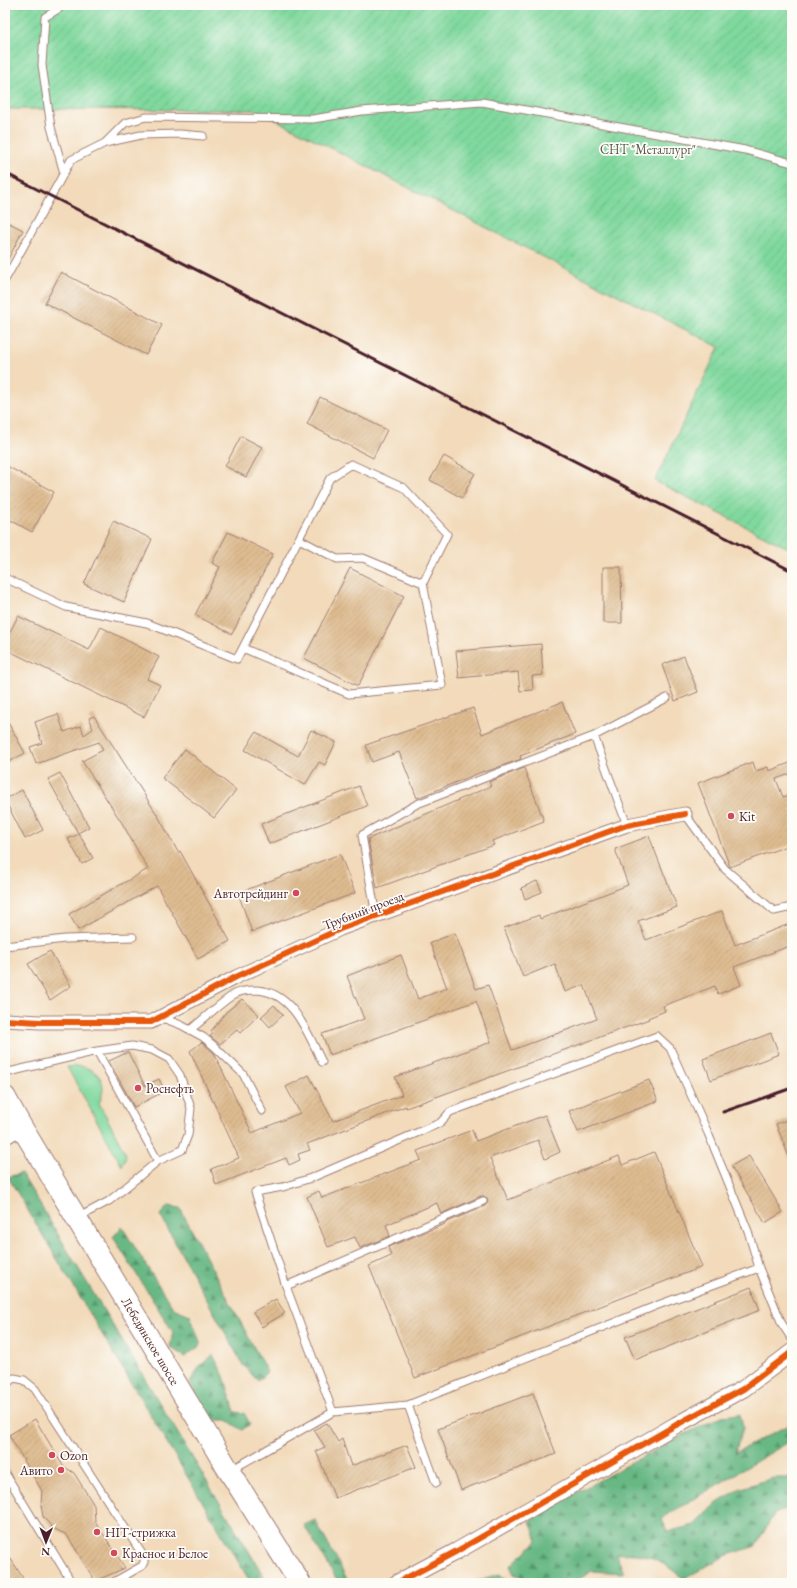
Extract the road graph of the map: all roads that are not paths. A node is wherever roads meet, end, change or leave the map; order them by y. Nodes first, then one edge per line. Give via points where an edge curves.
1 (65, 5) edge
2 (203, 136) dead end
3 (105, 143) junction
4 (792, 164) edge
5 (64, 173) junction
6 (5, 280) edge
7 (299, 539) junction
8 (5, 578) edge
9 (422, 583) junction
10 (243, 648) junction
11 (667, 698) dead end
12 (594, 736) junction
13 (685, 814) joint
14 (627, 825) junction
15 (792, 907) edge
16 (376, 916) junction
17 (133, 937) dead end
18 (5, 946) edge
19 (160, 1017) junction
20 (5, 1020) edge
21 (190, 1030) junction
22 (97, 1051) junction
23 (322, 1062) dead end
24 (5, 1073) edge
25 (5, 1097) edge
26 (262, 1111) dead end
27 (13, 1131) edge
28 (158, 1161) junction
29 (484, 1201) dead end
30 (77, 1218) junction
31 (758, 1268) junction
32 (286, 1286) junction
33 (792, 1339) edge
34 (792, 1352) edge
35 (5, 1385) edge
36 (408, 1405) junction
37 (334, 1412) junction
38 (229, 1471) junction
39 (5, 1473) edge
40 (436, 1483) dead end
41 (72, 1583) edge
42 (112, 1583) edge
43 (300, 1583) edge
44 (396, 1583) edge

1 - 5 lane via 45,17 42,65 51,127
2 - 3 lane via 141,135
3 - 4 lane via 125,124 146,117 313,119 362,111 482,102 745,150
3 - 5 lane via 71,160
5 - 6 lane
7 - 9 lane via 337,558 363,558
7 - 9 lane via 330,478 351,464 404,488 447,534
7 - 10 lane
8 - 10 lane via 66,607 147,623 237,659
9 - 10 lane via 442,684 349,694
11 - 12 lane
12 - 14 lane
12 - 16 lane via 417,804 362,835
13 - 14 street, Трубный проезд
13 - 15 lane via 725,869 774,911
14 - 16 street, Трубный проезд
16 - 19 street, Трубный проезд via 340,929 236,977
17 - 18 lane via 65,939
19 - 20 street, Трубный проезд via 151,1022
19 - 21 lane
21 - 23 lane via 234,995 250,990 265,990 285,1001 299,1017
21 - 26 lane via 214,1046 243,1074
22 - 24 lane
22 - 28 lane
22 - 28 lane via 132,1046 152,1050 169,1059 180,1075 191,1108 188,1135 182,1150
25 - 27 main road, Лебедянское шоссе
27 - 30 main road, Лебедянское шоссе
28 - 30 lane via 109,1201
29 - 32 lane
30 - 38 main road, Лебедянское шоссе
31 - 32 lane via 748,1231 708,1133 670,1048 656,1036 450,1112 440,1124 311,1178 284,1187 255,1192
31 - 33 lane via 782,1324
31 - 36 lane
32 - 37 lane
34 - 44 street via 743,1389
35 - 42 lane via 14,1378 24,1380 35,1389 144,1557 142,1566
36 - 37 lane
36 - 40 lane
37 - 38 lane
38 - 43 main road, Лебедянское шоссе
39 - 41 lane

